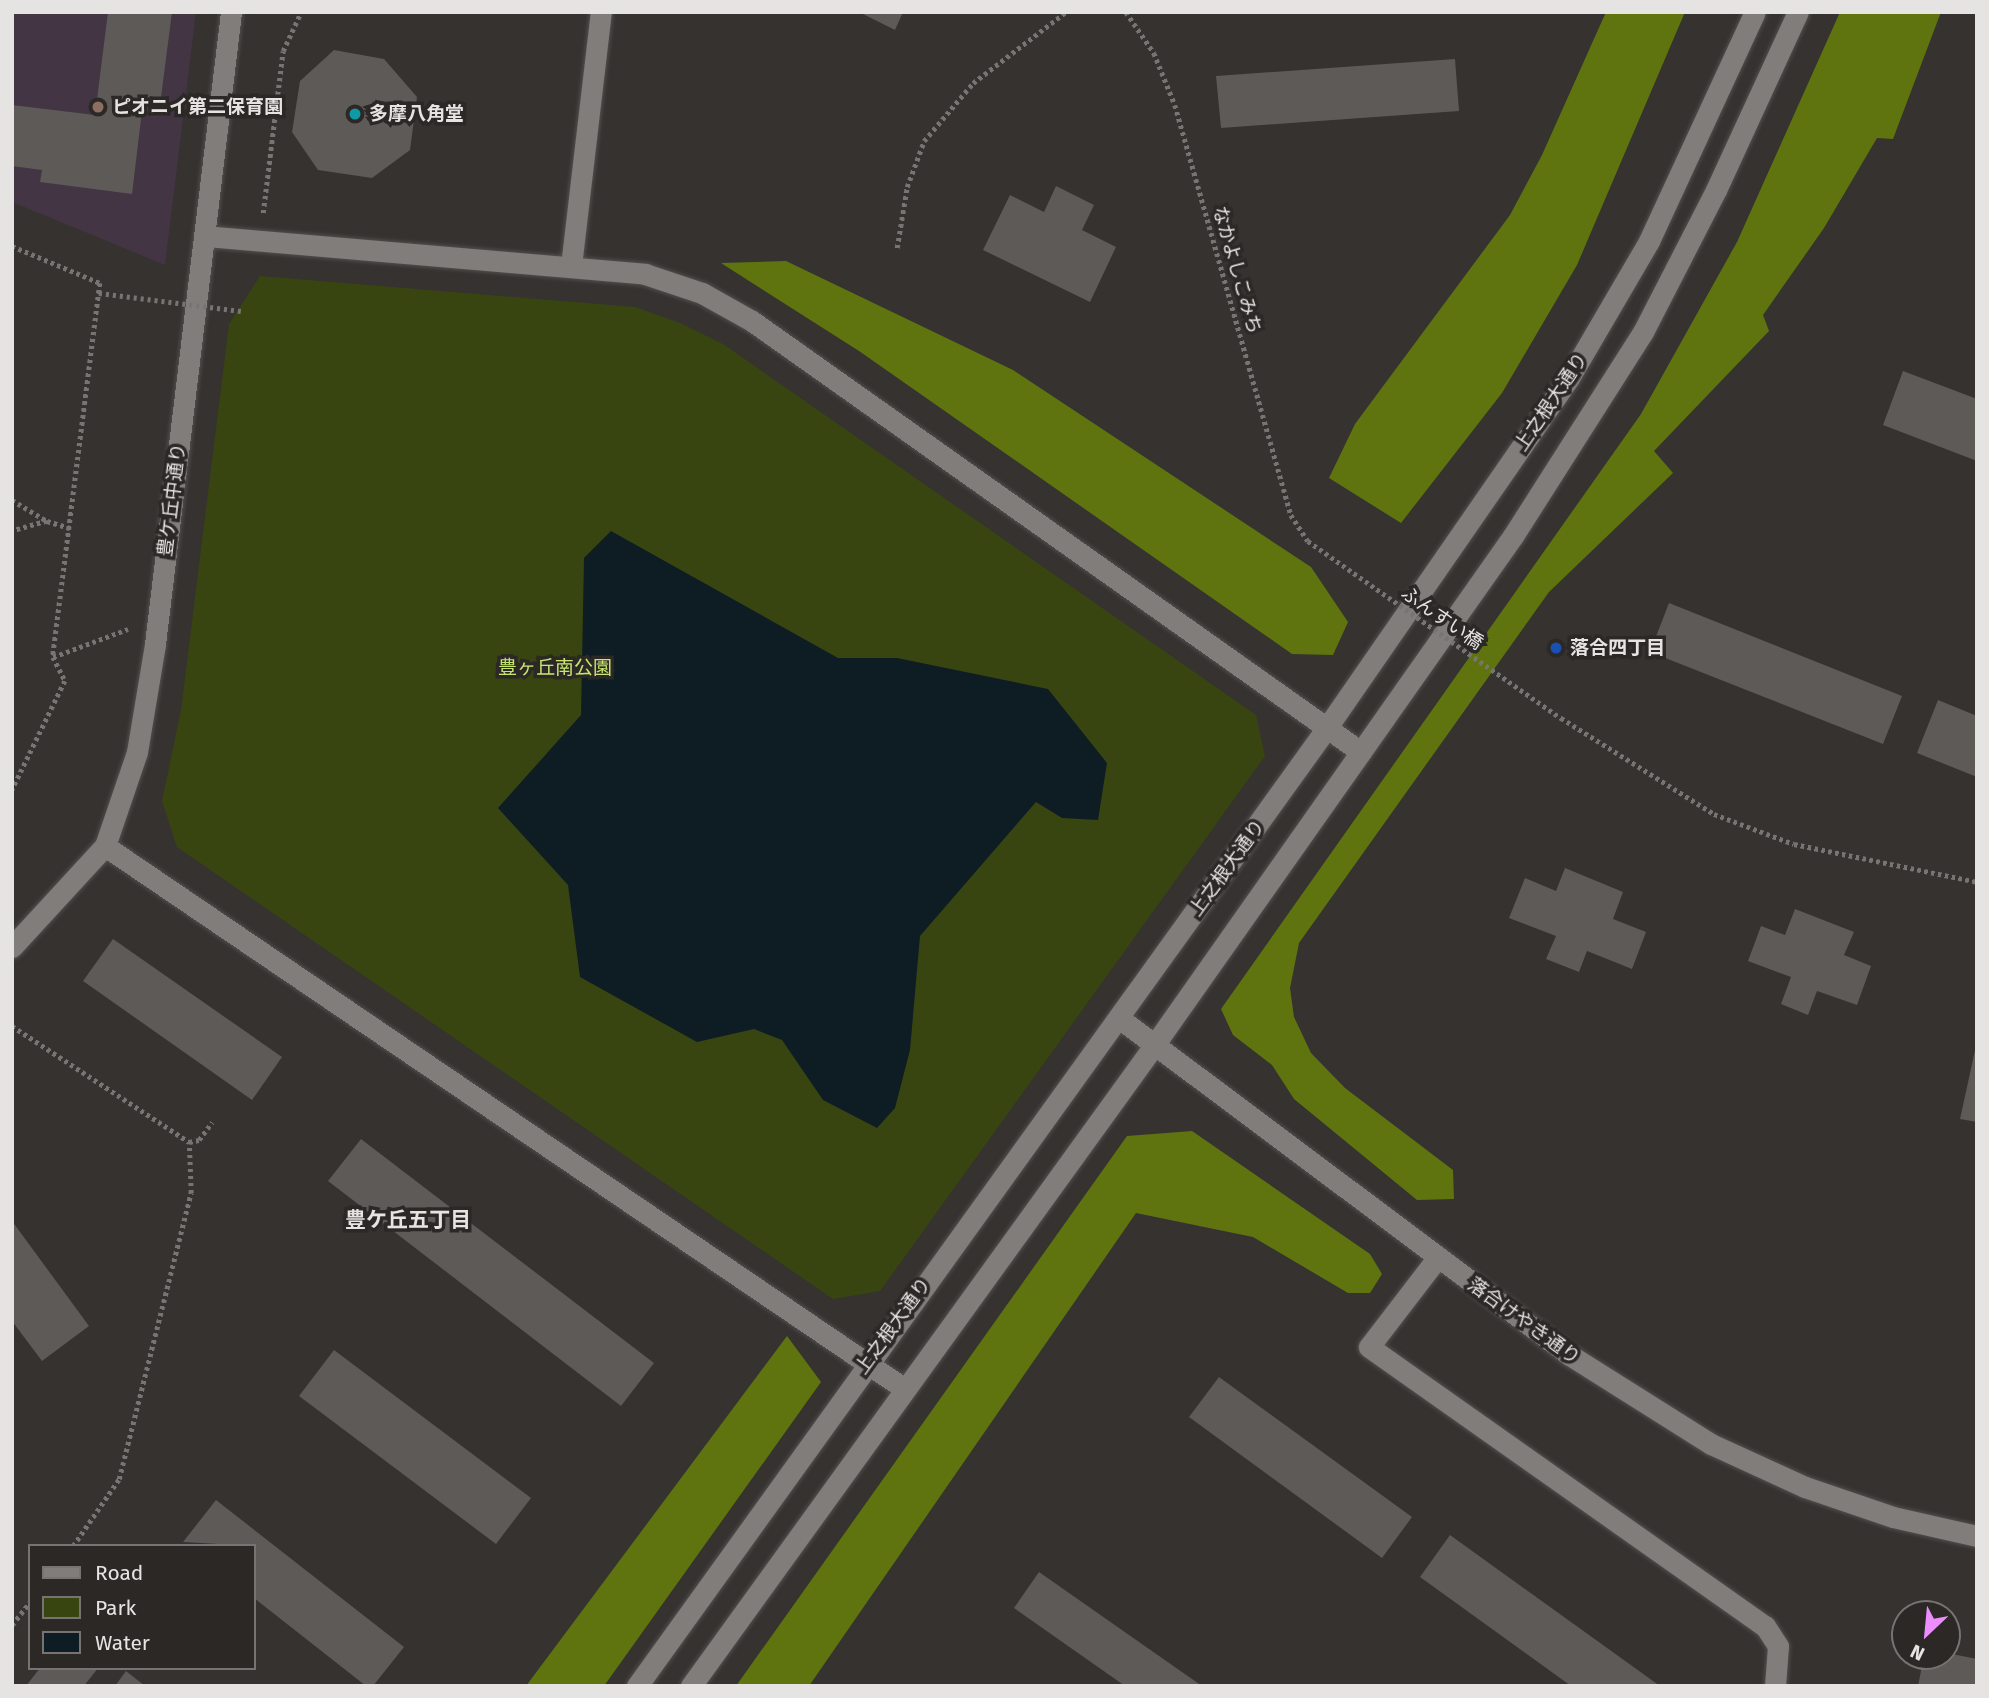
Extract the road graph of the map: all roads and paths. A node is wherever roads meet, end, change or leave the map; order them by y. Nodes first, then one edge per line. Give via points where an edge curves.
1 (231, 12) edge
2 (301, 12) edge
3 (601, 12) edge
4 (1066, 12) edge
5 (1126, 12) edge
6 (1755, 12) edge
7 (1798, 12) edge
8 (263, 214) dead end
9 (205, 236) junction
10 (12, 246) edge
11 (897, 248) dead end
12 (571, 266) junction
13 (99, 293) junction
14 (241, 312) dead end
15 (12, 500) edge
16 (47, 521) junction
17 (69, 528) junction
18 (12, 530) edge
19 (1308, 541) joint
20 (130, 629) dead end
21 (53, 657) junction
22 (1328, 726) junction
23 (1361, 752) junction
24 (12, 790) edge
25 (104, 846) junction
26 (1977, 882) edge
27 (12, 947) edge
28 (1119, 1018) junction
29 (12, 1026) edge
30 (1155, 1044) junction
31 (212, 1122) dead end
32 (189, 1142) junction
33 (1438, 1257) junction
34 (867, 1362) junction
35 (905, 1389) junction
36 (1977, 1536) edge
37 (74, 1544) edge
38 (28, 1605) edge
39 (12, 1625) edge
40 (637, 1686) edge
41 (691, 1686) edge
42 (1775, 1686) edge

1 - 9 street, 豊ケ丘中通り
2 - 8 path via 283,51
3 - 12 street
4 - 11 path via 973,83 924,141 907,187
5 - 19 path, なかよしこみち via 1154,54 1175,106 1291,515
6 - 22 street, 上之根大通り via 1683,170 1612,309
7 - 23 street, 上之根大通り via 1716,190 1643,331 1513,536
9 - 12 street
9 - 25 street, 豊ケ丘中通り via 146,704 127,786
10 - 13 path via 100,283
12 - 22 street via 645,274 702,293 752,321
13 - 14 path, bridge
13 - 17 path
15 - 16 path
16 - 17 path
16 - 18 path
17 - 21 path
19 - 26 path, ふんすい橋, bridge via 1561,718 1714,814 1794,844
20 - 21 path
21 - 24 path via 65,681
22 - 23 street
22 - 28 street, 上之根大通り
23 - 30 street, 上之根大通り
25 - 27 street, 豊ケ丘中通り
25 - 34 street
28 - 30 street, 落合けやき通り
28 - 34 street, 上之根大通り
29 - 32 path
30 - 33 street, 落合けやき通り
30 - 35 street, 上之根大通り
31 - 32 path via 200,1140
32 - 37 path via 191,1193 119,1479
33 - 36 street, 落合けやき通り via 1568,1354 1711,1444 1805,1487 1893,1517
33 - 42 street via 1369,1346 1765,1626 1778,1646
34 - 35 street
34 - 40 street, 上之根大通り
35 - 41 street, 上之根大通り
38 - 39 path

